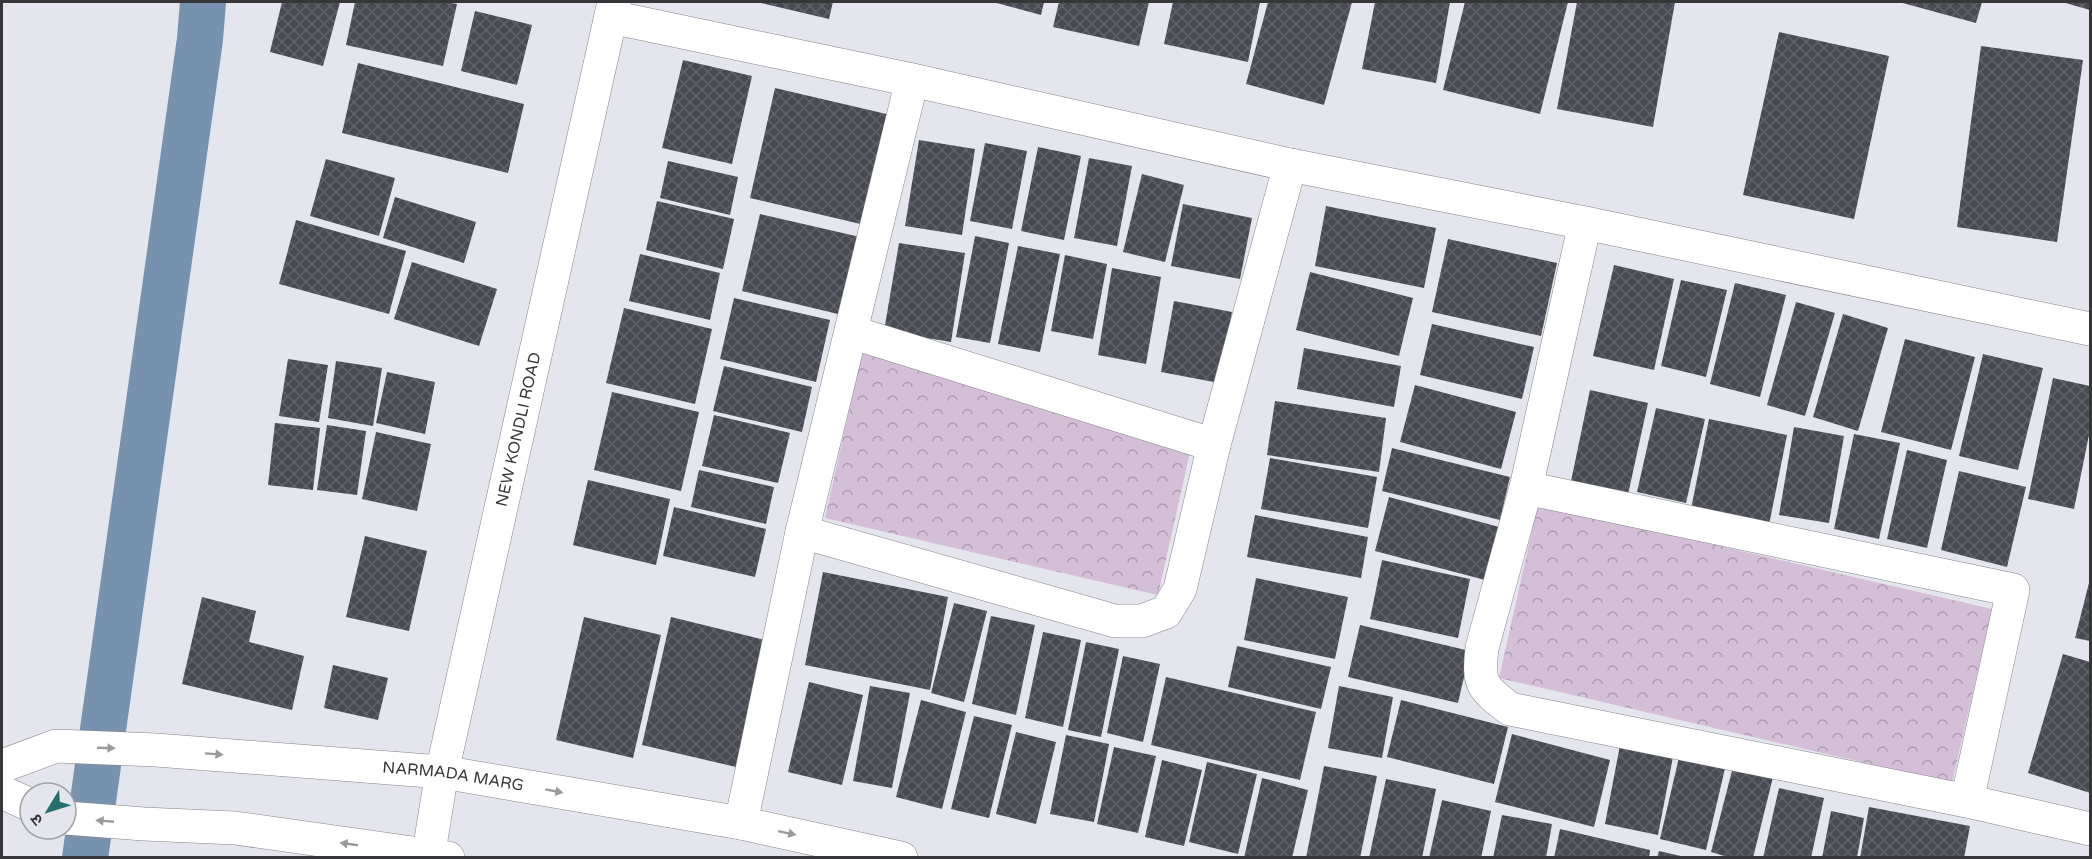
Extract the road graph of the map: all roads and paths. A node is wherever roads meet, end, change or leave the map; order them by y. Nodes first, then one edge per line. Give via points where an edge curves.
1 (613, 9) edge
2 (912, 80) junction
3 (1290, 165) junction
4 (1585, 223) junction
5 (2091, 329) edge
6 (851, 332) junction
7 (1214, 445) junction
8 (1526, 488) junction
9 (802, 531) junction
10 (2, 766) edge
11 (442, 772) junction
12 (2, 792) edge
13 (18, 799) edge
14 (1967, 801) junction
15 (78, 819) edge
16 (741, 823) junction
17 (235, 828) junction
18 (2091, 829) edge
19 (435, 857) edge
20 (281, 858) edge
21 (901, 858) edge

1 - 2 street
1 - 11 street, NEW KONDLI ROAD
2 - 3 street
2 - 6 street
3 - 4 street
3 - 7 street
4 - 5 street
4 - 8 street
6 - 7 street
6 - 9 street
7 - 9 street via 1180,589 1166,612 1142,621 1114,621
8 - 14 street via 1482,648 1479,675 1488,692 1510,709
8 - 14 street via 2013,590
9 - 16 street
10 -> 11 street, NARMADA MARG via 56,746
11 -> 16 street, NARMADA MARG
11 - 19 street, NEW KONDLI ROAD
12 - 13 street
14 - 18 street
17 -> 15 street
16 -> 21 street, NARMADA MARG
19 -> 17 street
17 - 20 street

